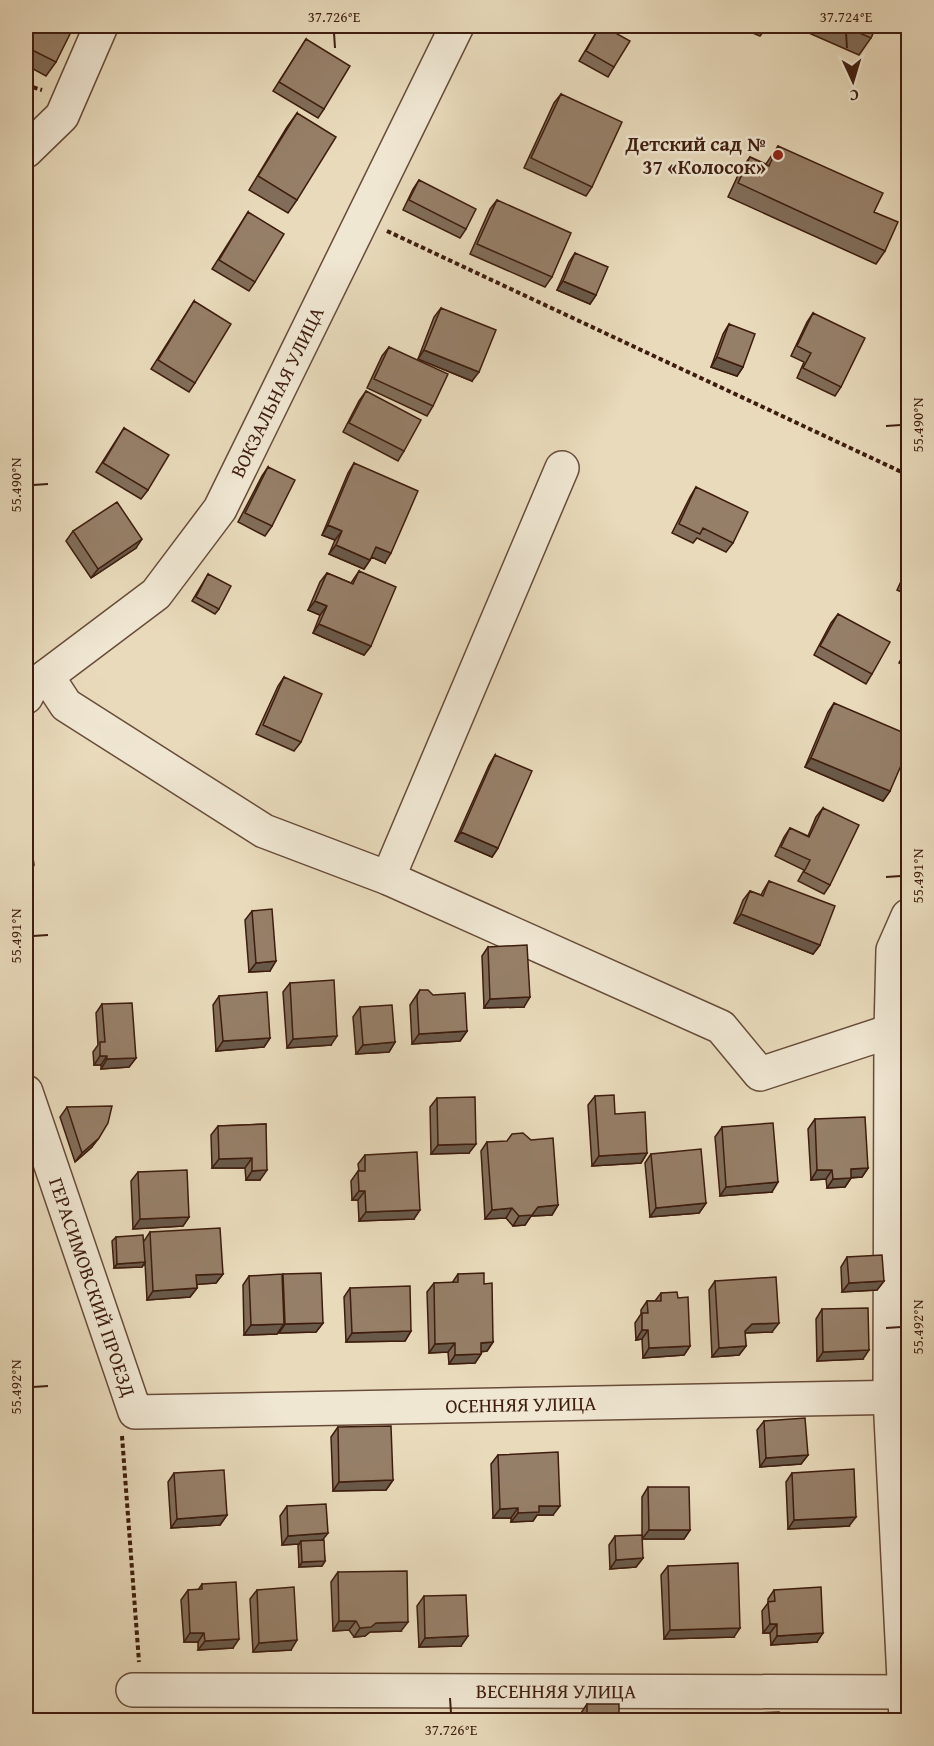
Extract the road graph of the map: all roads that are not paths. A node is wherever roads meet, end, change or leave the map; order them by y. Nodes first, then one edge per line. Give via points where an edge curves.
1 (101, 26) edge
2 (457, 26) edge
3 (26, 151) edge
4 (562, 468) dead end
5 (36, 687) edge
6 (387, 878) junction
7 (909, 916) edge
8 (900, 1030) edge
9 (26, 1092) edge
10 (899, 1397) edge
11 (135, 1412) joint
12 (133, 1690) road end
13 (907, 1702) edge

1 - 3 street via 62,116
2 - 5 street, ВОКЗАЛЬНАЯ УЛИЦА via 220,509 156,594
4 - 6 street
5 - 6 street, ВОКЗАЛЬНАЯ УЛИЦА via 264,831
6 - 8 street via 721,1027 760,1074
7 - 8 street via 893,950
8 - 10 street
9 - 11 street, ГЕРАСИМОВСКИЙ ПРОЕЗД
10 - 11 street, ОСЕННЯЯ УЛИЦА
10 - 13 street
12 - 13 street, ВЕСЕННЯЯ УЛИЦА

